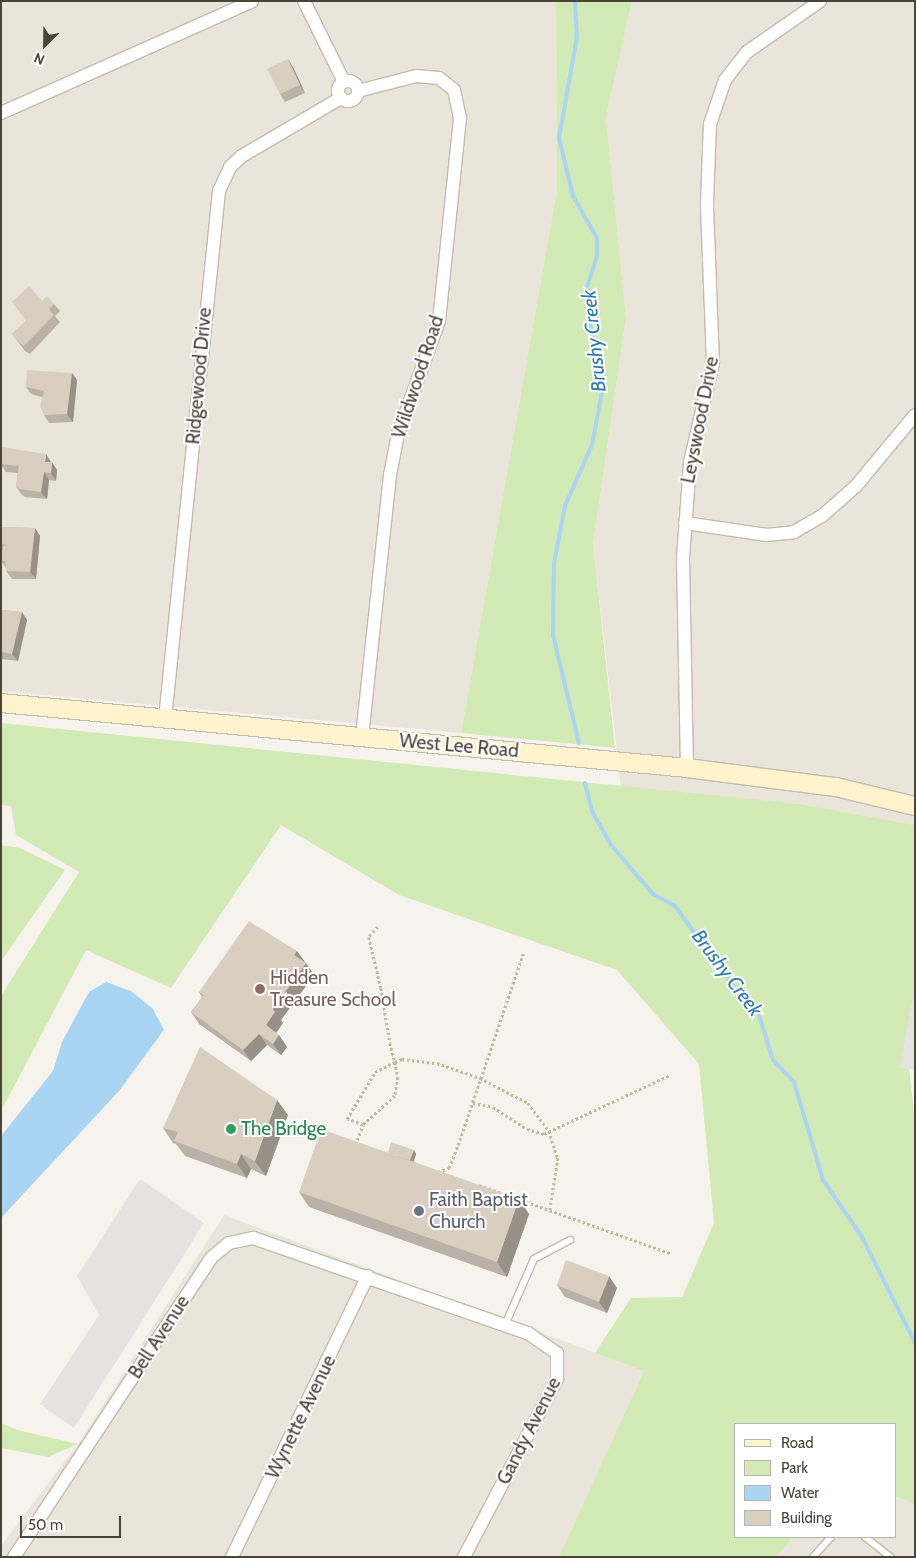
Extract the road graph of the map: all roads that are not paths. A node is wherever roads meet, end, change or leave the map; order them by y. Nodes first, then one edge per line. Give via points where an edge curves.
1 (252, 1) edge
2 (304, 1) edge
3 (820, 1) edge
4 (344, 82) junction
5 (358, 90) junction
6 (341, 98) junction
7 (1, 113) edge
8 (915, 415) edge
9 (685, 523) junction
10 (1, 703) edge
11 (164, 719) junction
12 (362, 737) junction
13 (687, 768) junction
14 (915, 806) edge
15 (570, 1240) dead end
16 (368, 1276) junction
17 (505, 1325) junction
18 (830, 1538) edge
19 (866, 1538) edge
20 (14, 1557) edge
21 (232, 1557) edge
22 (464, 1557) edge
23 (813, 1557) edge
24 (892, 1557) edge

1 - 7 street
2 - 4 street
3 - 9 street, Leyswood Drive via 747,52 726,80 714,108 707,170 713,363 690,462
4 - 5 street via 353,82
4 - 6 street via 338,89
5 - 6 street via 353,99
5 - 12 street, Wildwood Road via 416,76 438,78 454,90 460,118 440,321 398,434 390,475
6 - 11 street, Ridgewood Drive via 242,156 230,167 219,191
8 - 9 street via 850,492 822,516 794,532 766,535
9 - 13 street, Leyswood Drive
10 - 11 street, West Lee Road
11 - 12 street, West Lee Road
12 - 13 street, West Lee Road
13 - 14 street, West Lee Road via 836,787
15 - 17 lane via 534,1259
16 - 17 street, Gandy Avenue
16 - 20 street, Bell Avenue via 267,1240 241,1239 222,1248 211,1258
16 - 21 street, Wynette Avenue
17 - 22 street, Gandy Avenue via 546,1341 558,1353 560,1370
18 - 23 lane
19 - 24 lane

